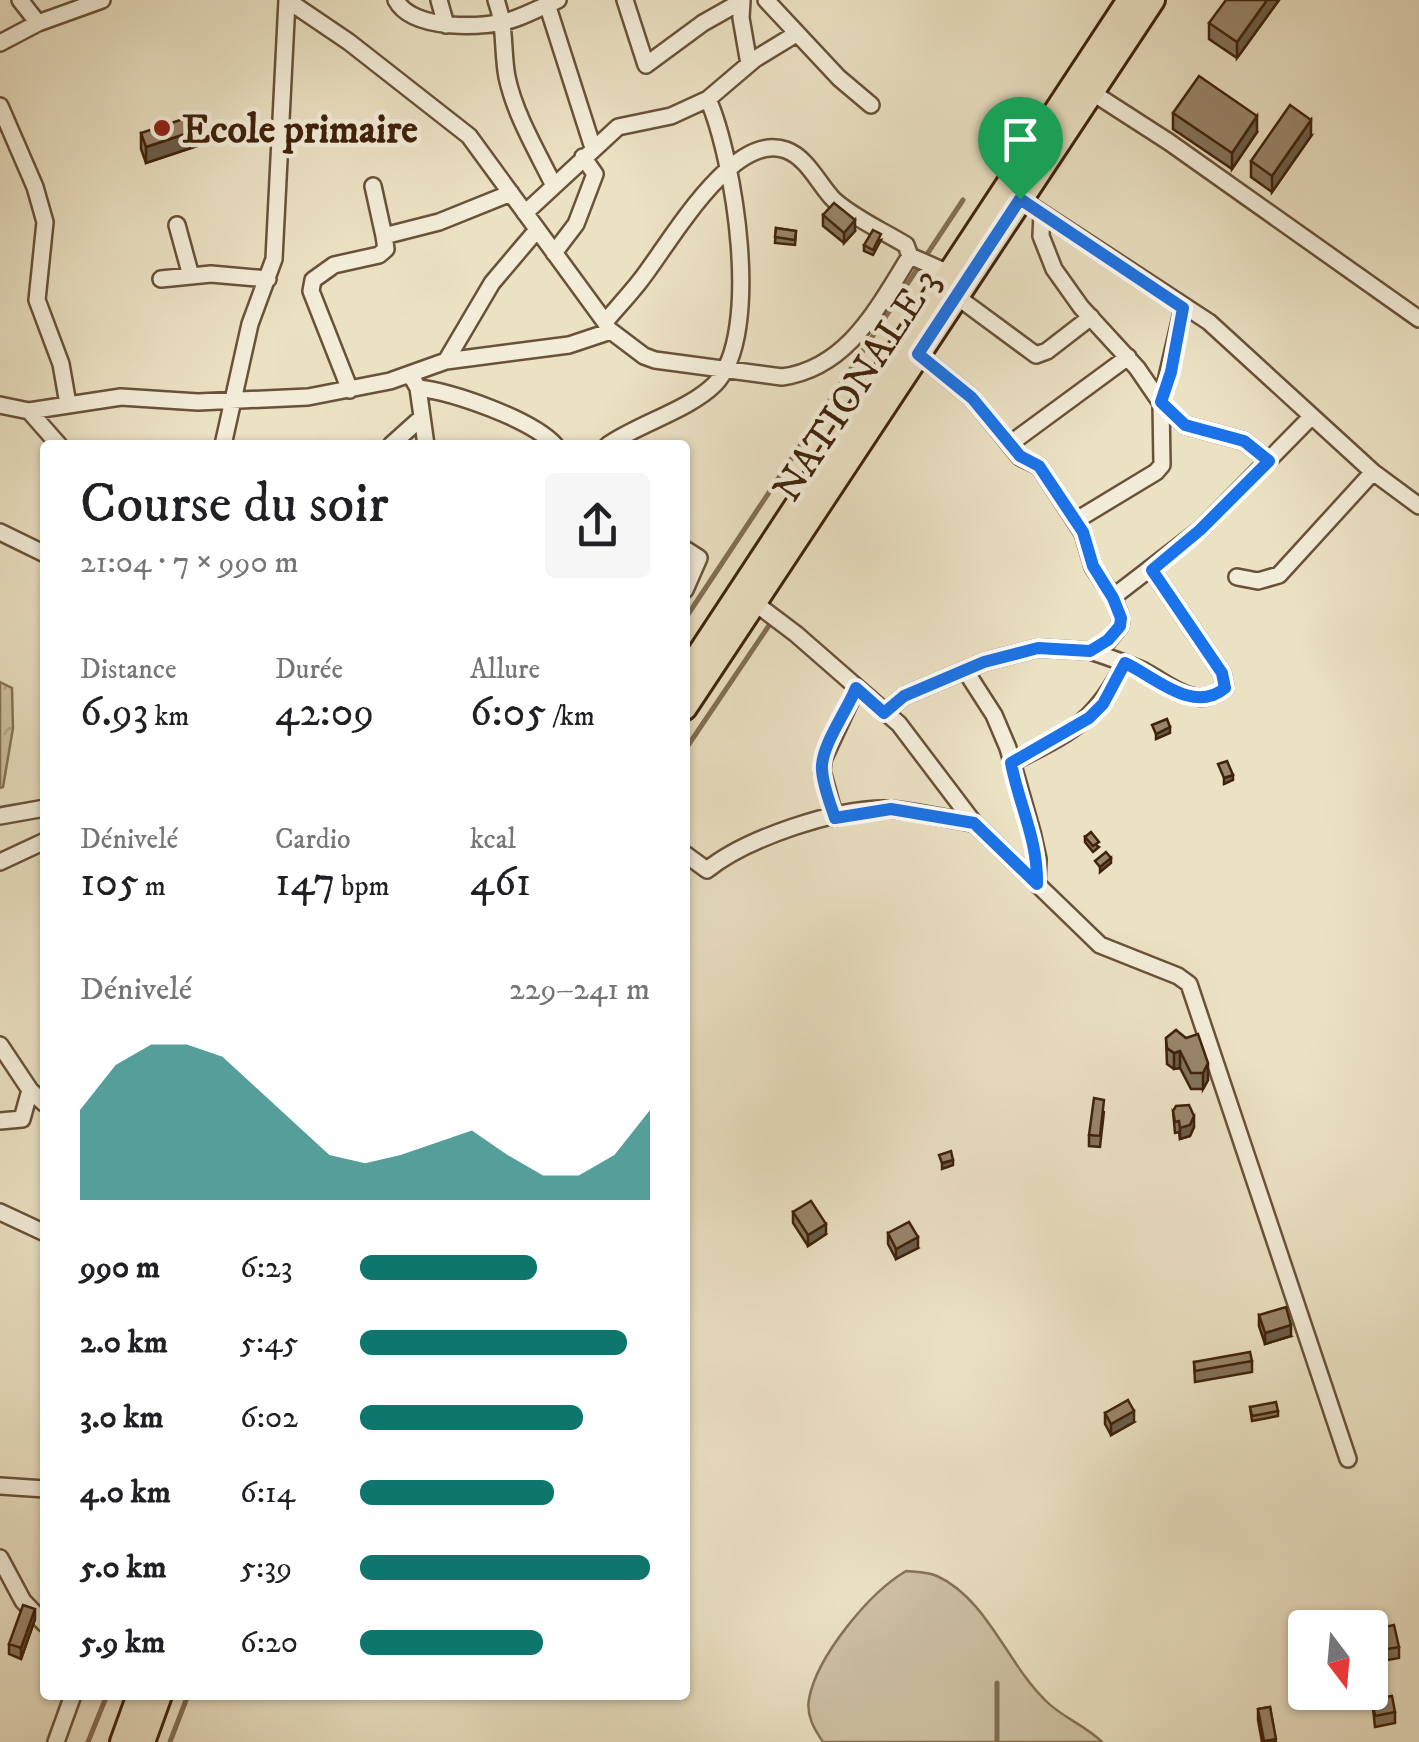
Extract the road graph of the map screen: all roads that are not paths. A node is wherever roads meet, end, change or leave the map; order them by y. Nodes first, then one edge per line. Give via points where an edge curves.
1 (20, 0) edge
2 (102, 0) edge
3 (287, 0) edge
4 (396, 0) edge
5 (439, 0) edge
6 (496, 0) edge
7 (625, 0) edge
8 (742, 0) edge
9 (766, 0) edge
10 (1130, 0) edge
11 (1153, 0) edge
12 (553, 2) edge
13 (504, 22) junction
14 (38, 23) junction
15 (446, 25) junction
16 (796, 34) junction
17 (0, 43) edge
18 (749, 64) junction
19 (1092, 93) junction
20 (708, 99) junction
21 (0, 106) edge
22 (871, 106) dead end
23 (588, 153) junction
24 (728, 168) junction
25 (373, 186) dead end
26 (554, 186) junction
27 (512, 193) junction
28 (1013, 194) junction
29 (525, 213) junction
30 (1042, 213) junction
31 (177, 226) dead end
32 (536, 231) junction
33 (384, 236) junction
34 (554, 253) junction
35 (910, 256) junction
36 (190, 276) junction
37 (161, 279) dead end
38 (268, 279) junction
39 (954, 285) junction
40 (1183, 308) junction
41 (1091, 318) junction
42 (1419, 319) edge
43 (608, 327) junction
44 (918, 354) junction
45 (1128, 357) junction
46 (446, 360) junction
47 (726, 370) junction
48 (414, 381) junction
49 (350, 390) junction
50 (234, 401) junction
51 (1161, 402) junction
52 (68, 404) junction
53 (0, 406) edge
54 (28, 410) junction
55 (1312, 416) junction
56 (422, 418) junction
57 (55, 440) edge
58 (223, 440) edge
59 (397, 440) edge
60 (425, 440) edge
61 (547, 440) edge
62 (615, 440) edge
63 (1010, 443) junction
64 (1269, 461) junction
65 (1373, 472) junction
66 (1419, 506) edge
67 (1075, 521) junction
68 (0, 532) edge
69 (40, 552) edge
70 (690, 552) edge
71 (1152, 570) junction
72 (1237, 577) dead end
73 (690, 578) edge
74 (1113, 598) junction
75 (756, 603) junction
76 (1090, 651) junction
77 (1125, 663) junction
78 (690, 668) edge
79 (965, 670) junction
80 (856, 688) junction
81 (690, 701) edge
82 (884, 713) junction
83 (1011, 763) junction
84 (40, 809) edge
85 (0, 816) edge
86 (835, 818) junction
87 (974, 823) junction
88 (40, 843) edge
89 (0, 862) edge
90 (690, 865) edge
91 (1037, 884) junction
92 (0, 1044) edge
93 (30, 1090) junction
94 (40, 1099) edge
95 (0, 1121) edge
96 (0, 1212) edge
97 (40, 1231) edge
98 (1348, 1459) dead end
99 (0, 1486) edge
100 (40, 1489) edge
101 (0, 1558) edge
102 (40, 1619) edge
103 (72, 1700) edge
104 (137, 1700) edge
105 (158, 1700) edge
106 (56, 1742) edge
107 (122, 1742) edge
108 (143, 1742) edge

1 - 14 street
2 - 14 street
3 - 27 street via 469,136
3 - 38 street via 279,216
4 - 15 street via 418,18
5 - 15 street
6 - 13 street
7 - 8 street via 646,65
8 - 18 street
9 - 16 street
10 - 28 main road
11 - 19 main road
12 - 13 street
12 - 23 street
13 - 15 street
13 - 26 street via 507,77
14 - 17 street
16 - 18 street
16 - 22 street
18 - 20 street
19 - 28 main road
19 - 42 street
20 - 23 street via 671,116 618,127
20 - 24 street
21 - 52 street via 45,222 37,300
23 - 26 street
23 - 34 street via 595,174 576,224
24 - 35 street via 760,148 785,150 836,201 906,245
24 - 43 street
24 - 47 street via 740,296
25 - 33 street
26 - 29 street
27 - 29 street
27 - 33 street
28 - 30 street
28 - 39 main road
29 - 32 street
30 - 40 street
30 - 41 street via 1048,259
31 - 36 street
32 - 34 street
32 - 46 street via 492,283
33 - 49 street via 386,249 379,255 334,264 311,284
34 - 43 street
35 - 39 street
35 - 47 street via 860,334 811,373 782,378
36 - 37 street
36 - 38 street
38 - 50 street via 250,324
39 - 41 street via 1036,355
39 - 44 main road, NATIONALE 3
39 - 78 main road
40 - 51 street
40 - 55 street via 1209,322
41 - 45 street
43 - 46 street via 568,345
43 - 47 street via 655,360
44 - 63 street via 972,398
44 - 75 main road, NATIONALE 3
45 - 51 street
45 - 63 street
46 - 48 street
47 - 62 street via 695,399
48 - 49 street
48 - 56 street
48 - 61 street via 524,422
49 - 50 street
50 - 52 street via 122,397
50 - 58 street
51 - 64 street via 1185,425 1244,441
51 - 67 street via 1162,464
52 - 54 street
53 - 54 street
54 - 57 street
55 - 64 street
55 - 65 street
56 - 59 street
56 - 60 street
63 - 67 street via 1039,466
64 - 71 street
65 - 66 street
65 - 72 street via 1279,576
67 - 74 street
68 - 69 street
70 - 73 street via 698,558
71 - 74 street
71 - 77 street via 1222,673 1225,688 1190,697
74 - 76 street via 1120,626
75 - 80 street
75 - 81 main road, NATIONALE 3
76 - 77 street
76 - 79 street via 1038,648
77 - 83 street via 1089,718
79 - 82 street via 904,696
79 - 83 street via 994,715
80 - 82 street
80 - 86 street via 823,760
82 - 87 street via 912,738
83 - 91 street via 1038,859
84 - 85 street
86 - 87 street via 891,809
86 - 90 street via 756,840 707,870
87 - 91 street
88 - 89 street
91 - 98 street via 1105,949 1189,984
92 - 93 street
93 - 94 street
93 - 95 street via 22,1119
96 - 97 street
99 - 100 street
101 - 102 street
103 - 106 street
104 - 107 main road
105 - 108 main road

